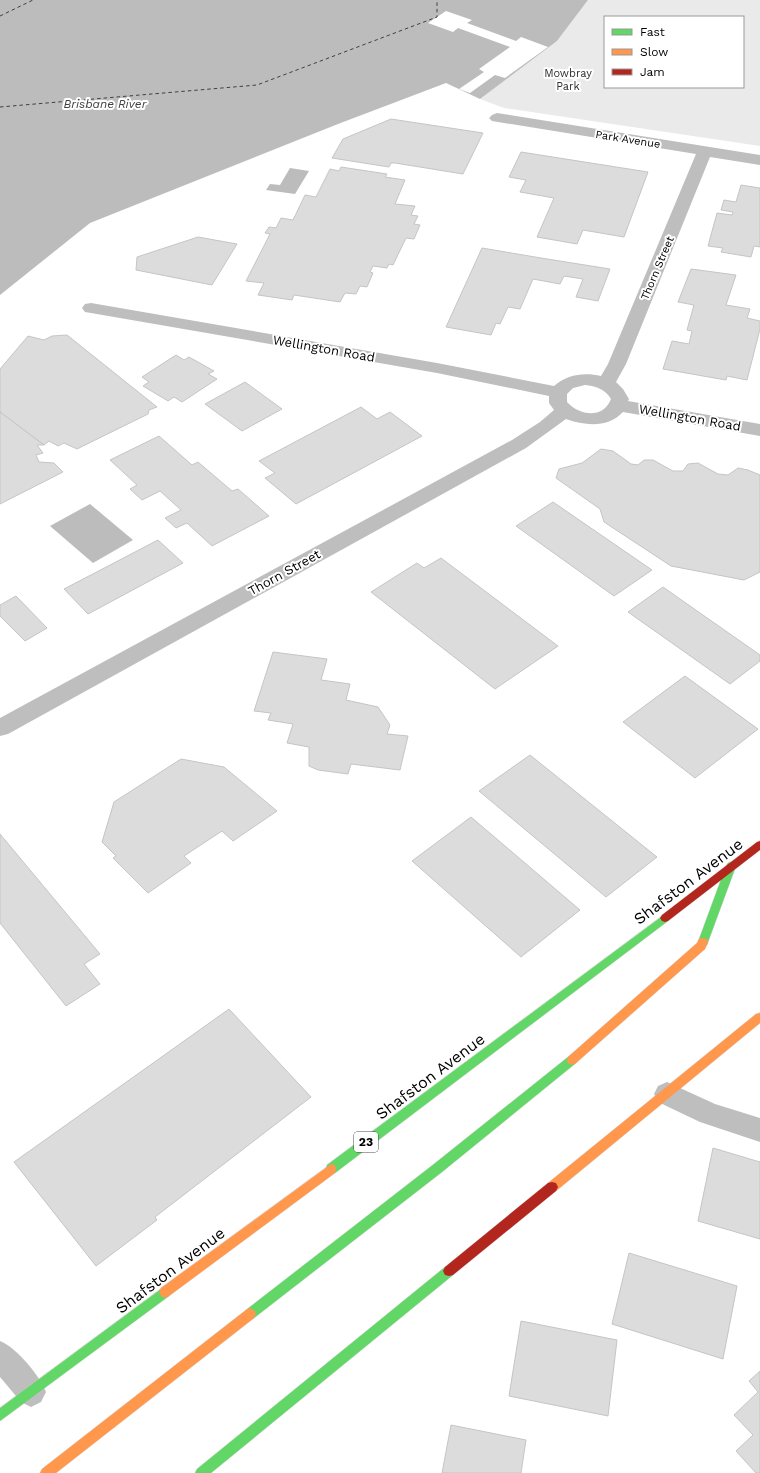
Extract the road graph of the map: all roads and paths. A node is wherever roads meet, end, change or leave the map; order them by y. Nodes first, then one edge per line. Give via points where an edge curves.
1 (497, 118) dead end
2 (705, 151) junction
3 (760, 160) edge
4 (90, 308) dead end
5 (606, 383) junction
6 (558, 392) junction
7 (619, 405) junction
8 (565, 411) junction
9 (760, 430) edge
10 (0, 728) edge
11 (760, 845) edge
12 (731, 866) junction
13 (760, 1017) edge
14 (667, 1094) junction
15 (760, 1130) edge
16 (0, 1354) edge
17 (31, 1392) junction
18 (0, 1415) edge
19 (46, 1473) edge
20 (201, 1473) edge

1 - 2 street, Park Avenue
2 - 3 street, Park Avenue
2 - 5 street, Thorn Street via 617,364
4 - 6 street, Wellington Road via 437,368
5 - 6 street via 579,380 567,384
5 - 7 street via 617,392
6 - 8 street via 558,403
7 - 8 street via 616,411 608,416 593,419 578,417
7 - 9 street, Wellington Road
8 - 10 street, Thorn Street via 519,444
11 - 12 main road, Shafston Avenue / 23
12 - 17 main road, Shafston Avenue / 23 via 575,987
12 - 19 main road via 701,946 570,1061 444,1163
13 - 14 main road
14 - 15 street via 708,1114
14 - 20 main road
16 - 17 street
17 - 18 main road, Shafston Avenue / 23

